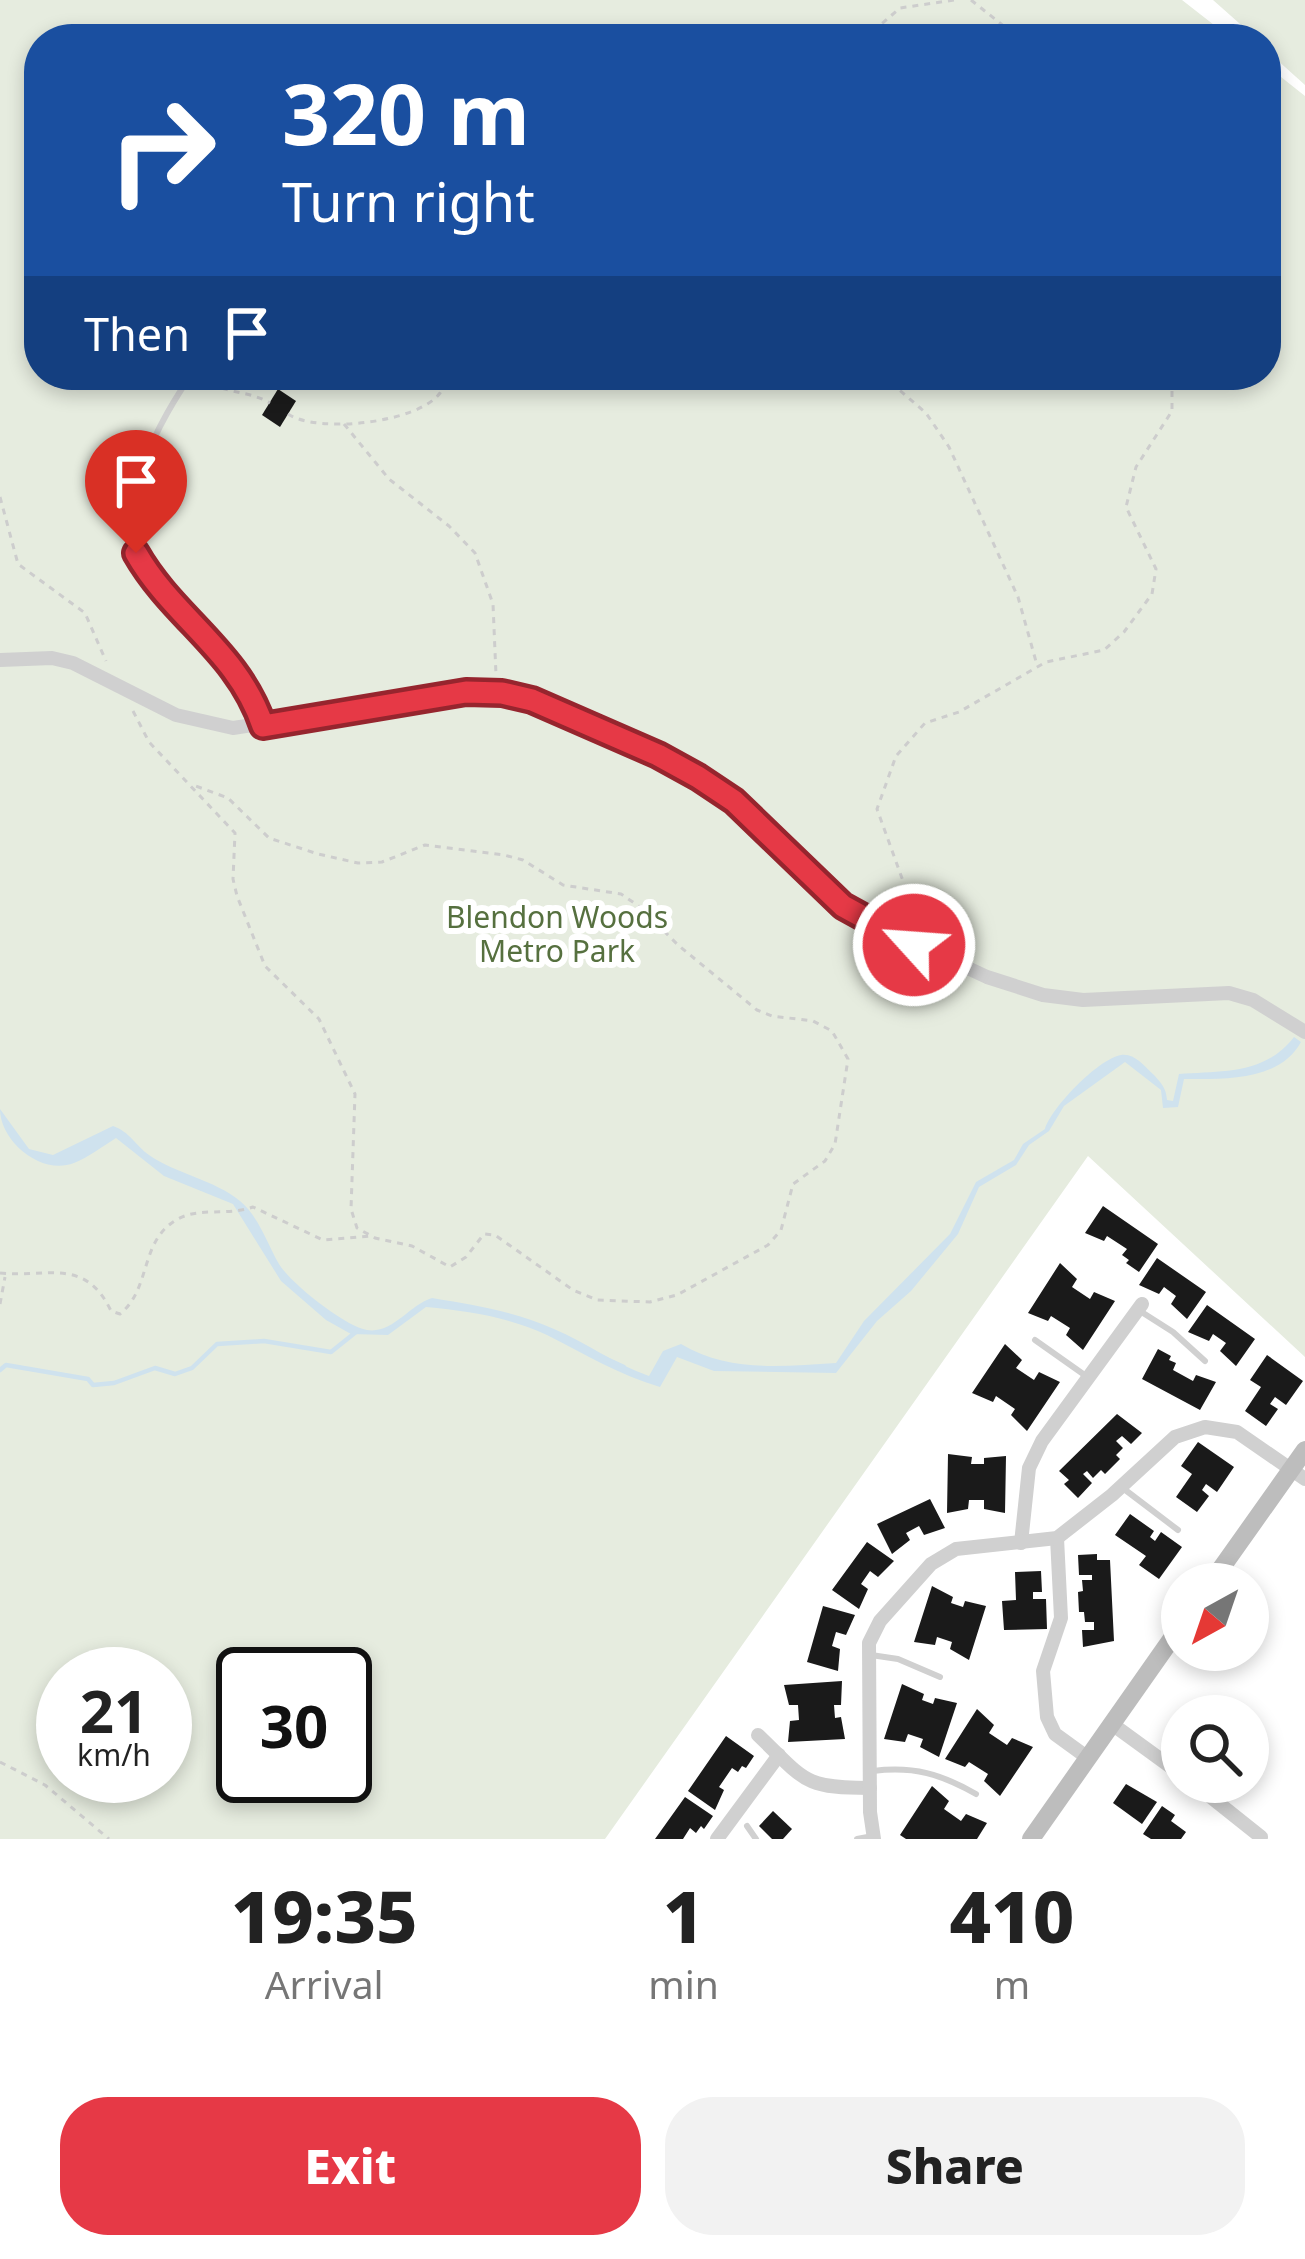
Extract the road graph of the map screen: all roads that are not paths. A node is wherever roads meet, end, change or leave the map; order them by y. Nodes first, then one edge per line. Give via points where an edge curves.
1 (183, 390) edge
2 (0, 660) edge
3 (263, 726) junction
4 (1305, 1032) edge
5 (1140, 1306) joint
6 (1035, 1340) dead end
7 (1205, 1361) dead end
8 (1086, 1376) junction
9 (1305, 1450) edge
10 (1298, 1474) edge
11 (1121, 1487) junction
12 (1178, 1530) dead end
13 (1058, 1538) junction
14 (1021, 1543) junction
15 (1227, 1563) edge
16 (1161, 1654) edge
17 (868, 1655) junction
18 (940, 1677) dead end
19 (1112, 1724) junction
20 (758, 1735) dead end
21 (779, 1755) junction
22 (1088, 1758) junction
23 (1161, 1760) edge
24 (869, 1771) junction
25 (869, 1788) junction
26 (976, 1794) dead end
27 (1218, 1803) edge
28 (747, 1826) dead end
29 (868, 1838) edge
30 (1261, 1838) edge
31 (717, 1839) edge
32 (756, 1839) edge
33 (1031, 1839) edge

1 - 3 lane via 137,478 136,553 237,670
2 - 3 street via 52,658 204,724
3 - 4 street via 496,692 562,712 698,777 843,906 914,945 1043,995 1229,993
5 - 7 lane
5 - 8 street
6 - 8 lane
8 - 14 street via 1029,1468
9 - 10 main road
10 - 11 street via 1237,1432 1205,1427 1175,1437
10 - 15 main road
11 - 12 lane
11 - 13 street
13 - 14 street
13 - 22 street via 1061,1618 1043,1671 1047,1718
14 - 17 street via 956,1549 931,1564 880,1622
16 - 19 main road
17 - 18 lane
17 - 24 street
19 - 22 main road
19 - 23 street
20 - 21 street
21 - 25 street via 823,1788
21 - 31 street
22 - 33 main road
24 - 25 street
24 - 26 lane via 914,1768
25 - 29 street
27 - 30 street
28 - 32 lane

